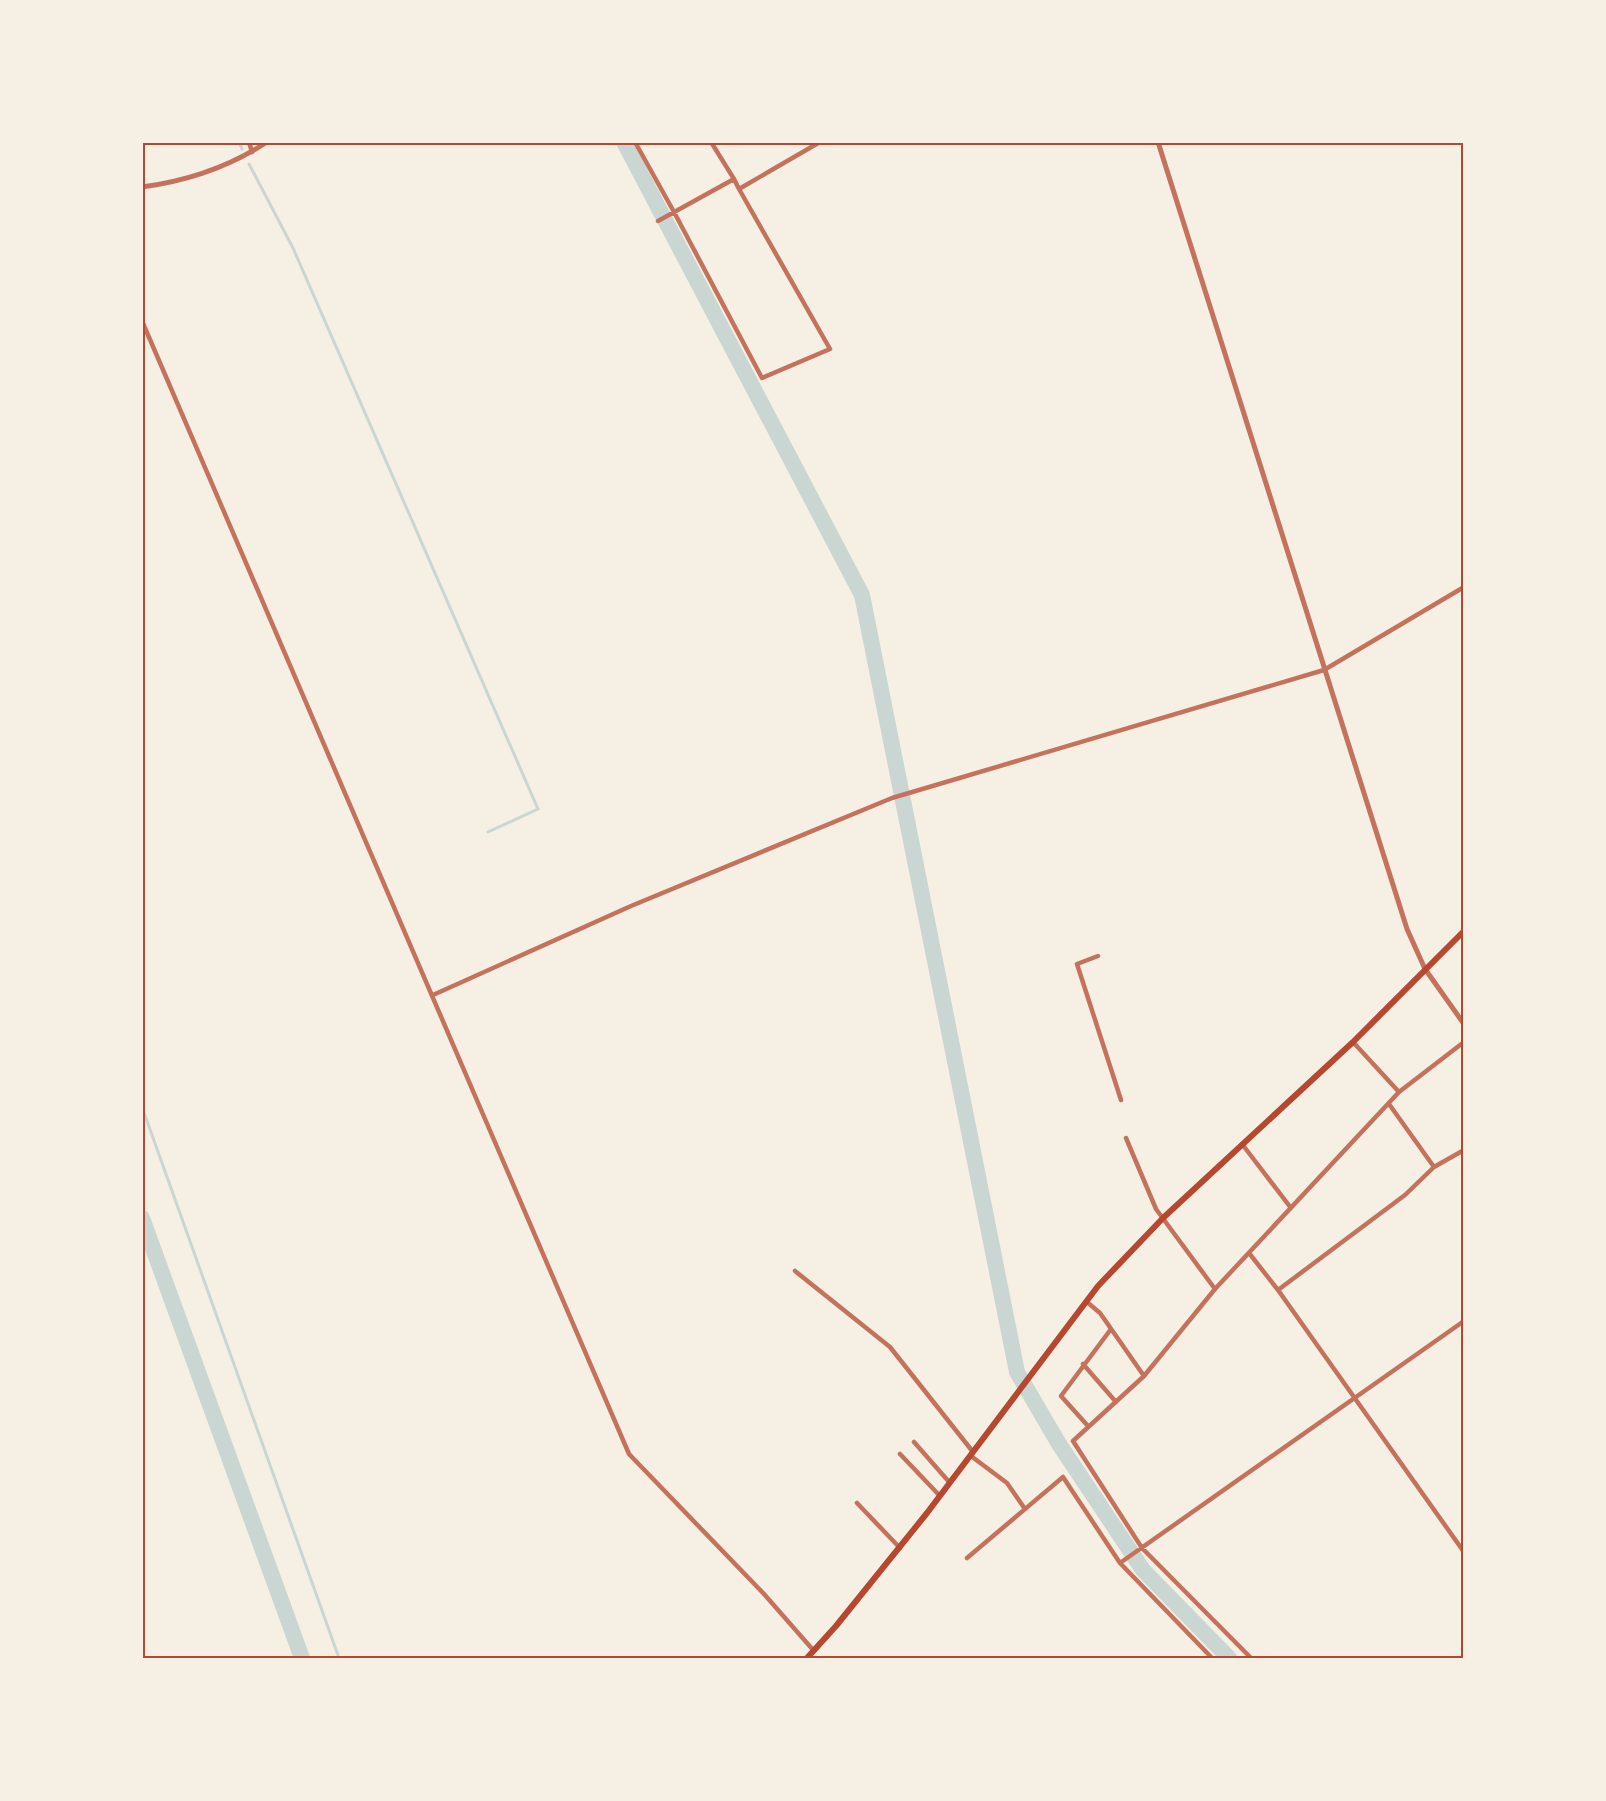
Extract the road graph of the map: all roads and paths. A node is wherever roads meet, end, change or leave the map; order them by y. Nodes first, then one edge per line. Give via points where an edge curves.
1 (249, 142) edge
2 (267, 142) edge
3 (635, 142) edge
4 (711, 142) edge
5 (820, 142) edge
6 (1158, 142) edge
7 (252, 152) junction
8 (734, 179) junction
9 (142, 188) edge
10 (739, 189) junction
11 (673, 213) junction
12 (658, 221) dead end
13 (142, 321) edge
14 (1464, 587) edge
15 (1324, 670) junction
16 (1464, 932) edge
17 (1098, 956) dead end
18 (1425, 969) junction
19 (433, 995) junction
20 (1464, 1024) edge
21 (1353, 1042) junction
22 (1464, 1042) edge
23 (1399, 1092) junction
24 (1121, 1100) dead end
25 (1389, 1104) junction
26 (1126, 1138) dead end
27 (1242, 1144) junction
28 (1464, 1150) edge
29 (1434, 1167) junction
30 (1291, 1208) junction
31 (1163, 1218) junction
32 (1249, 1252) junction
33 (795, 1270) dead end
34 (1215, 1289) junction
35 (1278, 1290) junction
36 (1087, 1302) junction
37 (1464, 1321) edge
38 (1110, 1329) junction
39 (1083, 1364) junction
40 (1144, 1376) junction
41 (1354, 1399) junction
42 (1116, 1402) junction
43 (1088, 1426) junction
44 (914, 1442) dead end
45 (900, 1454) dead end
46 (972, 1454) junction
47 (950, 1483) junction
48 (940, 1496) junction
49 (856, 1503) dead end
50 (1025, 1509) junction
51 (900, 1548) junction
52 (1142, 1548) junction
53 (1464, 1552) edge
54 (967, 1558) dead end
55 (1120, 1563) junction
56 (814, 1651) junction
57 (807, 1659) edge
58 (1212, 1659) edge
59 (1251, 1659) edge

1 - 7 street
2 - 7 street
3 - 11 street
4 - 8 street
5 - 10 street
6 - 15 street
7 - 9 street via 201,175
8 - 10 street
8 - 11 street
10 - 11 street via 830,349 762,378
11 - 12 street
13 - 19 street
14 - 15 street
15 - 18 street via 1407,929
15 - 19 street via 892,798 631,906
16 - 18 main road
17 - 24 street via 1077,964
18 - 20 street
18 - 21 main road
19 - 56 street via 629,1454
21 - 23 street
21 - 27 main road
22 - 23 street
23 - 25 street
25 - 29 street
25 - 30 street
26 - 31 street
27 - 30 street
27 - 31 main road
28 - 29 street
29 - 35 street via 1405,1195
30 - 32 street
31 - 34 street
31 - 36 main road
32 - 34 street
32 - 35 street
33 - 46 street via 890,1347
34 - 40 street
35 - 41 street
36 - 38 street
36 - 46 main road
37 - 41 street
38 - 39 street
38 - 40 street
39 - 42 street
39 - 43 street via 1061,1396
40 - 42 street
41 - 52 street
41 - 53 street
42 - 43 street
43 - 52 street via 1073,1441
44 - 47 street
45 - 48 street
46 - 47 main road
46 - 50 street via 1007,1483
47 - 48 main road
48 - 51 main road
49 - 51 street
50 - 54 street
50 - 55 street via 1063,1477
51 - 56 main road
52 - 55 street
52 - 59 street
55 - 58 street
56 - 57 main road

